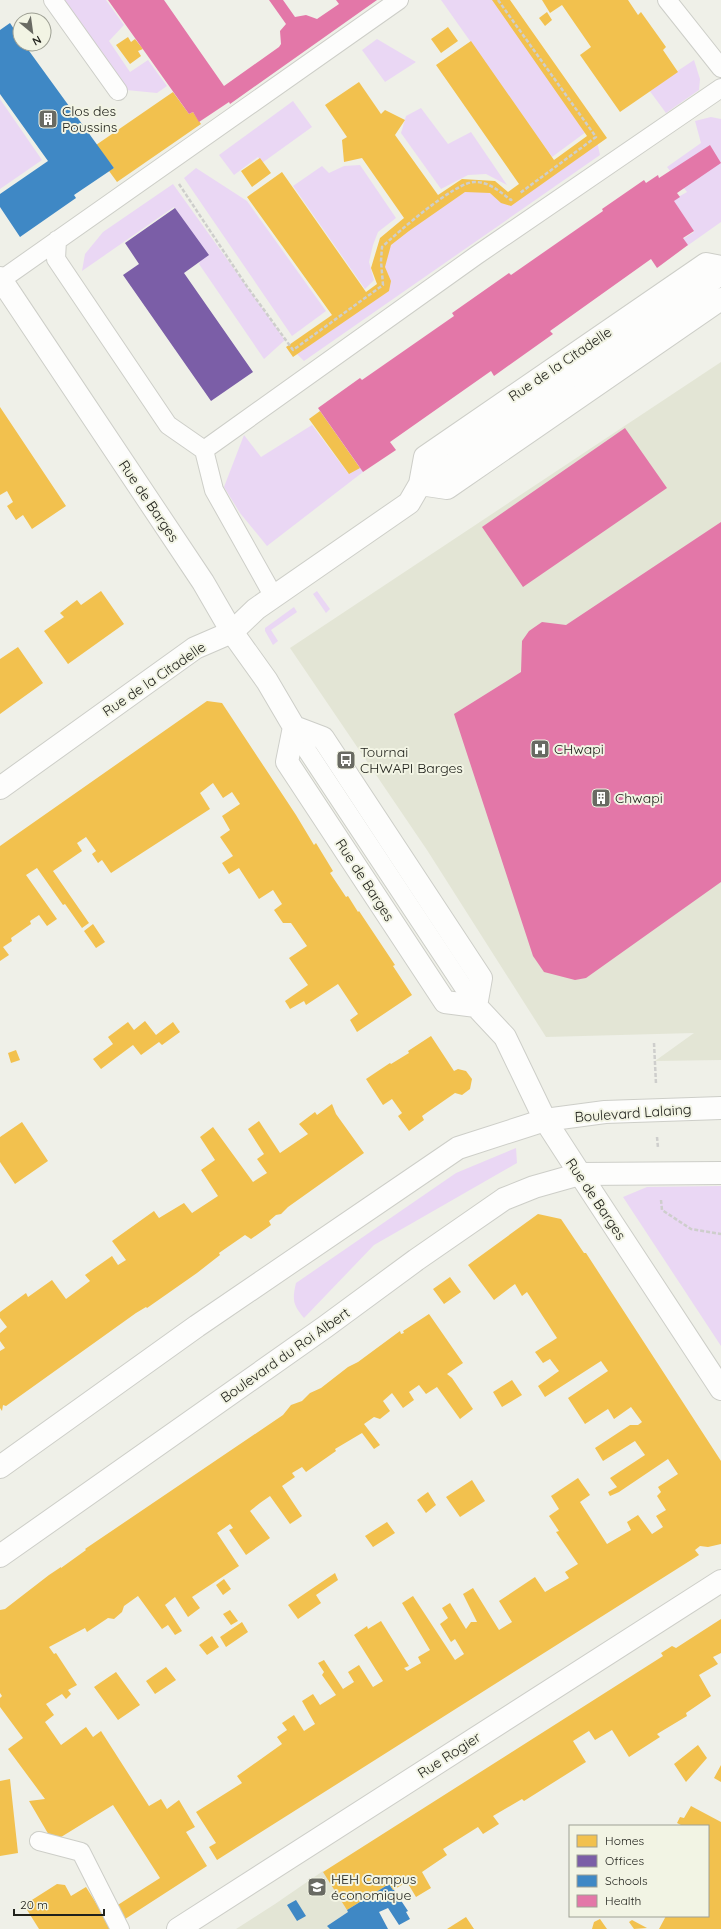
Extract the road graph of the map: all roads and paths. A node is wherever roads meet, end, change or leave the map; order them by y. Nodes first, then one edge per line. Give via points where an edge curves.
1 (53, 0) edge
2 (399, 0) edge
3 (498, 0) edge
4 (667, 0) edge
5 (721, 68) edge
6 (721, 88) edge
7 (118, 91) dead end
8 (166, 164) junction
9 (58, 240) junction
10 (721, 267) edge
11 (721, 276) edge
12 (1, 279) edge
13 (721, 299) edge
14 (204, 450) junction
15 (420, 484) junction
16 (274, 597) junction
17 (232, 632) junction
18 (294, 727) junction
19 (0, 788) edge
20 (476, 1006) junction
21 (721, 1108) edge
22 (545, 1120) junction
23 (721, 1173) edge
24 (580, 1174) junction
25 (721, 1389) edge
26 (0, 1467) edge
27 (0, 1556) edge
28 (721, 1581) edge
29 (39, 1842) dead end
30 (120, 1929) edge
31 (178, 1929) edge

1 - 7 lane
2 - 8 lane
3 - 8 path via 596,137 511,200 492,186 474,181 456,189 404,226 382,247 383,285 293,350 246,286
4 - 5 lane
6 - 14 lane via 477,255
8 - 9 lane
9 - 12 lane
9 - 14 lane via 56,259 168,426
10 - 15 street, Rue de la Citadelle via 706,264 425,457
11 - 15 lane, Rue de la Citadelle
12 - 17 street, Rue de Barges via 203,582
13 - 15 street via 446,488
14 - 16 lane via 214,490
15 - 16 street, Rue de la Citadelle via 410,503
16 - 17 street, Rue de la Citadelle via 256,609
17 - 18 street, Rue de Barges via 267,681
17 - 19 street, Rue de la Citadelle via 195,648
18 - 20 street via 322,738 481,978
18 - 20 street, Rue de Barges via 287,762 445,1002
20 - 22 street, Rue de Barges via 505,1037
21 - 22 street, Boulevard Lalaing via 605,1112
22 - 24 street, Rue de Barges
22 - 26 street via 458,1148 197,1326
23 - 24 street
24 - 25 street, Rue de Barges
24 - 27 street, Boulevard du Roi Albert via 534,1187 504,1199
28 - 31 street, Rue Rogier
29 - 30 lane via 81,1852

